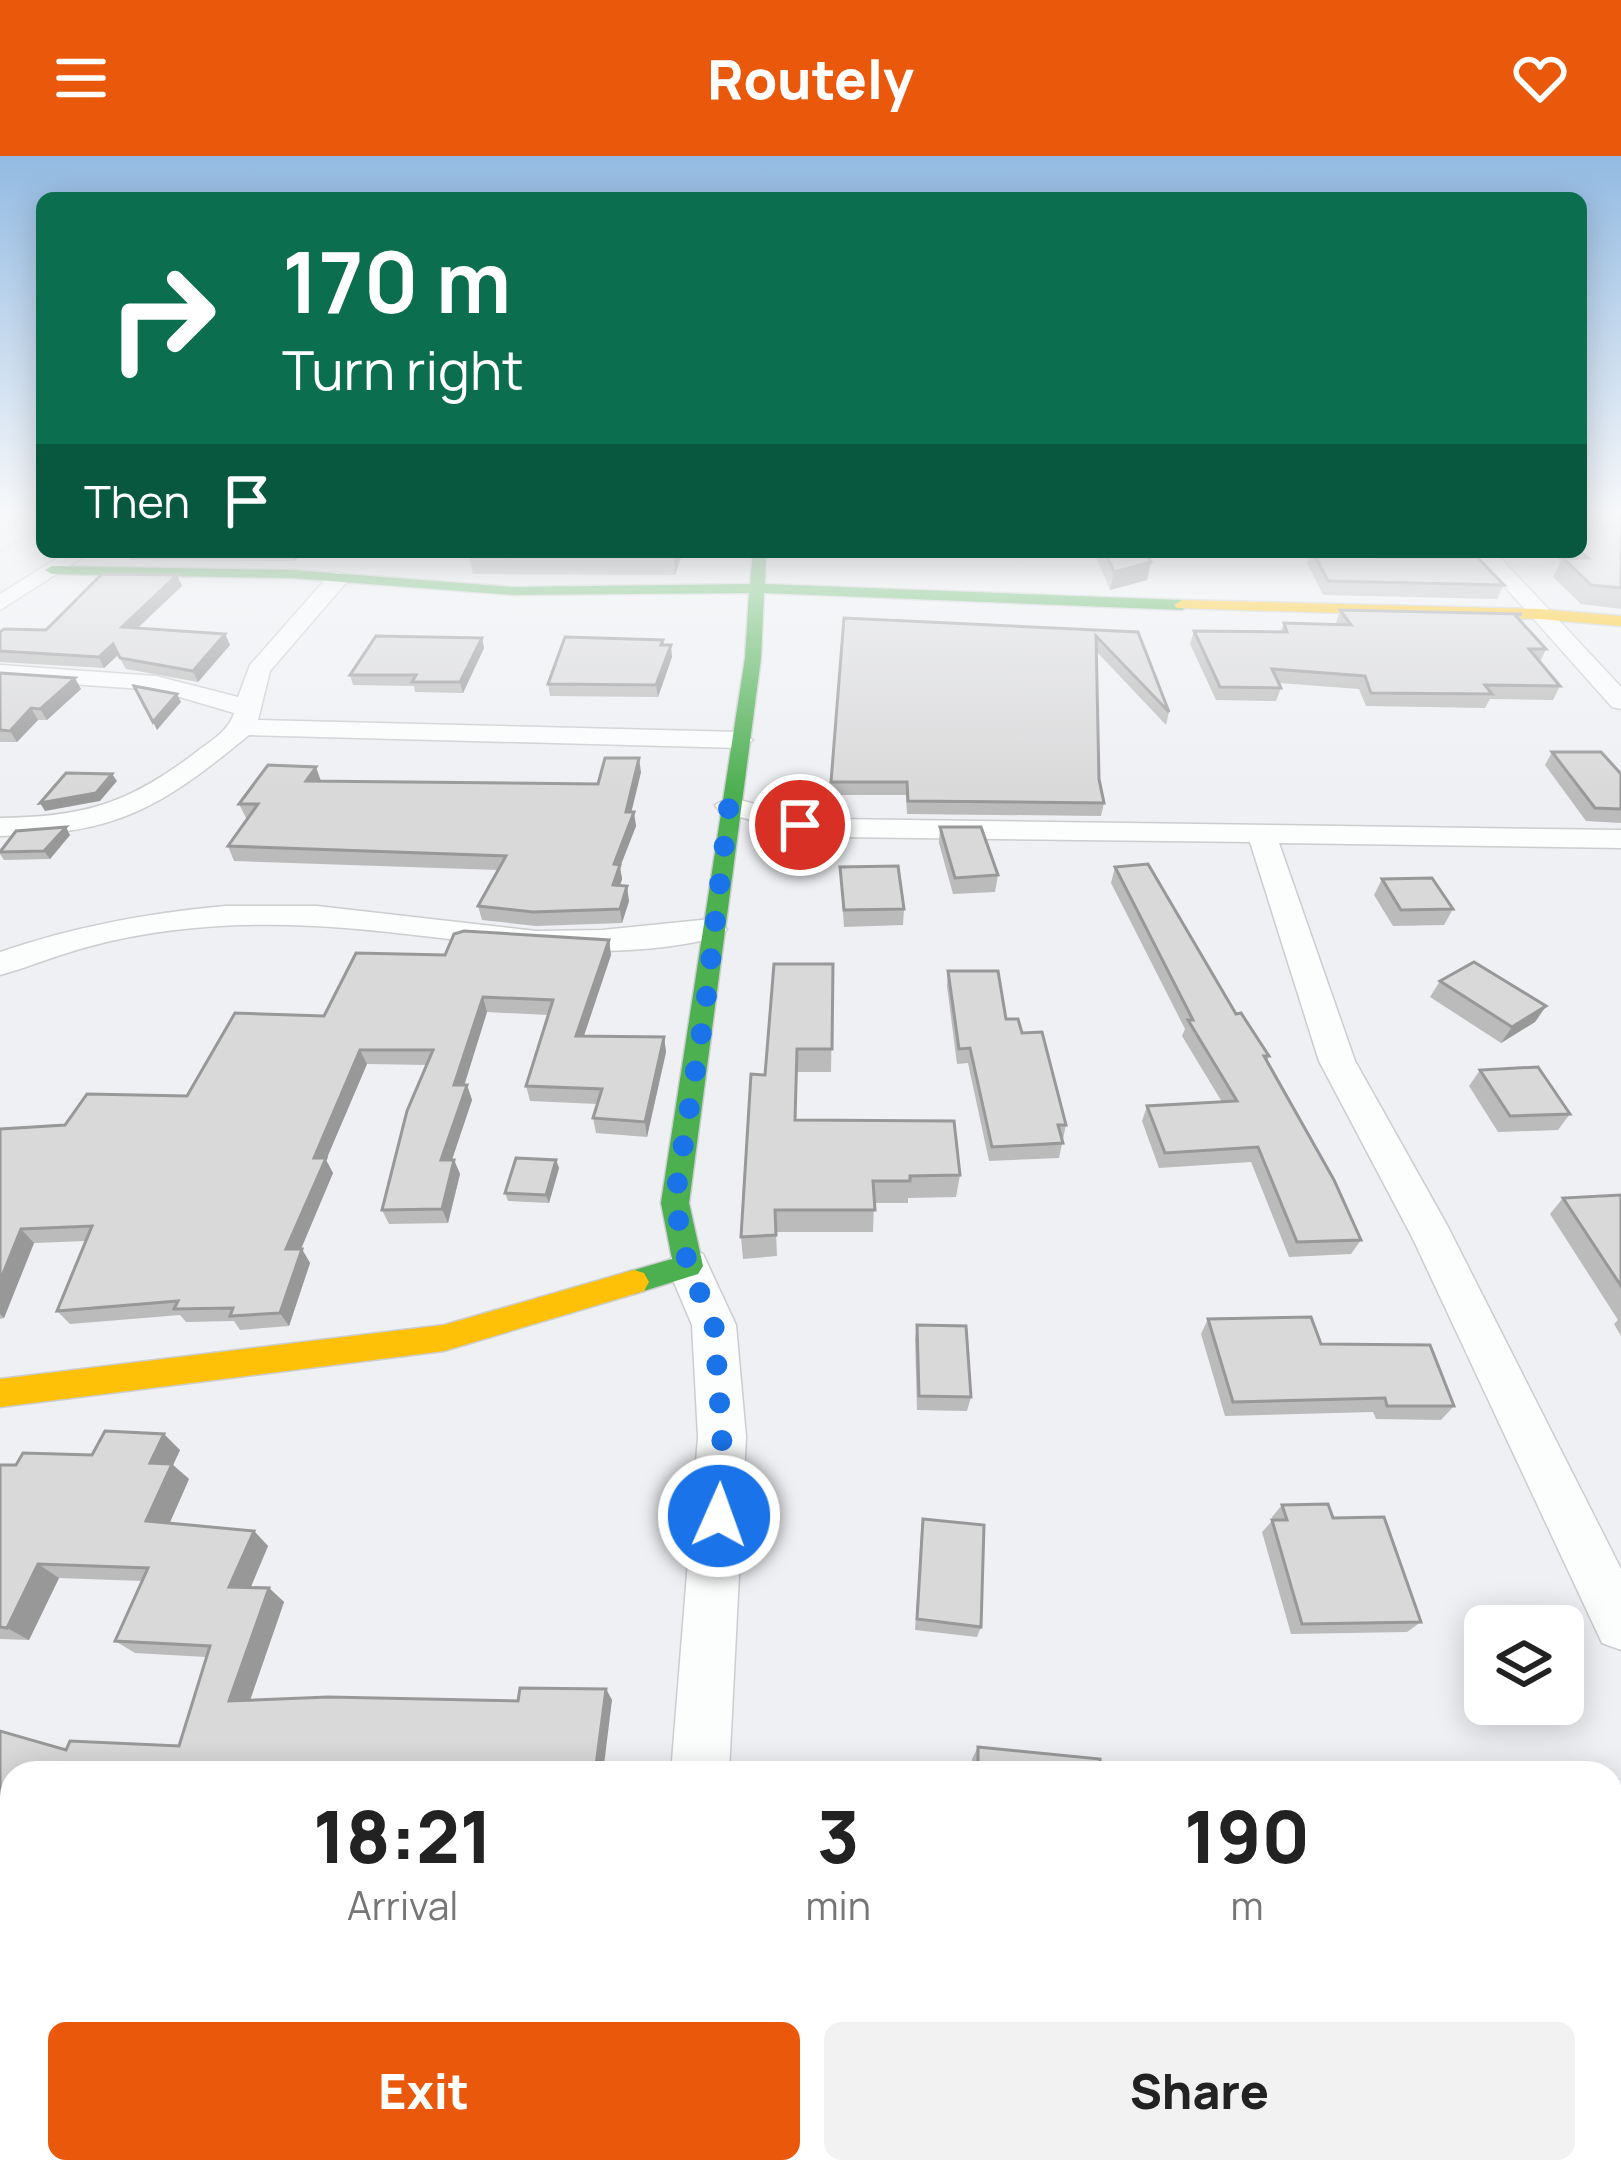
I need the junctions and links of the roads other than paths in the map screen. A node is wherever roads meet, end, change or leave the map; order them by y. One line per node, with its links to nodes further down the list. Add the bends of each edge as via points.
1 (316, 604): 9 (street, via 266,658)
2 (756, 604): 10 (street)
3 (1108, 604): 5 (street)
4 (1531, 604): 5 (street)
5 (1540, 614): 6 (street); 8 (street)
6 (1621, 621)
7 (0, 672): 9 (street, via 127,679 213,694)
8 (1621, 702)
9 (245, 718): 10 (street); 12 (street, via 132,811 69,826)
10 (740, 740): 11 (street)
11 (729, 805): 13 (street); 16 (street)
12 (0, 827)
13 (823, 827): 14 (street); 16 (street)
14 (1262, 836): 15 (street); 21 (street, via 1337,1061)
15 (1621, 838)
16 (723, 851): 17 (street)
17 (711, 929): 18 (street, via 541,941 359,919 202,918 126,928); 19 (street, via 675,1203)
18 (0, 964)
19 (688, 1266): 20 (street, via 444,1338); 22 (street, via 714,1325 722,1437)
20 (0, 1393)
21 (1621, 1624)
22 (701, 1761)

